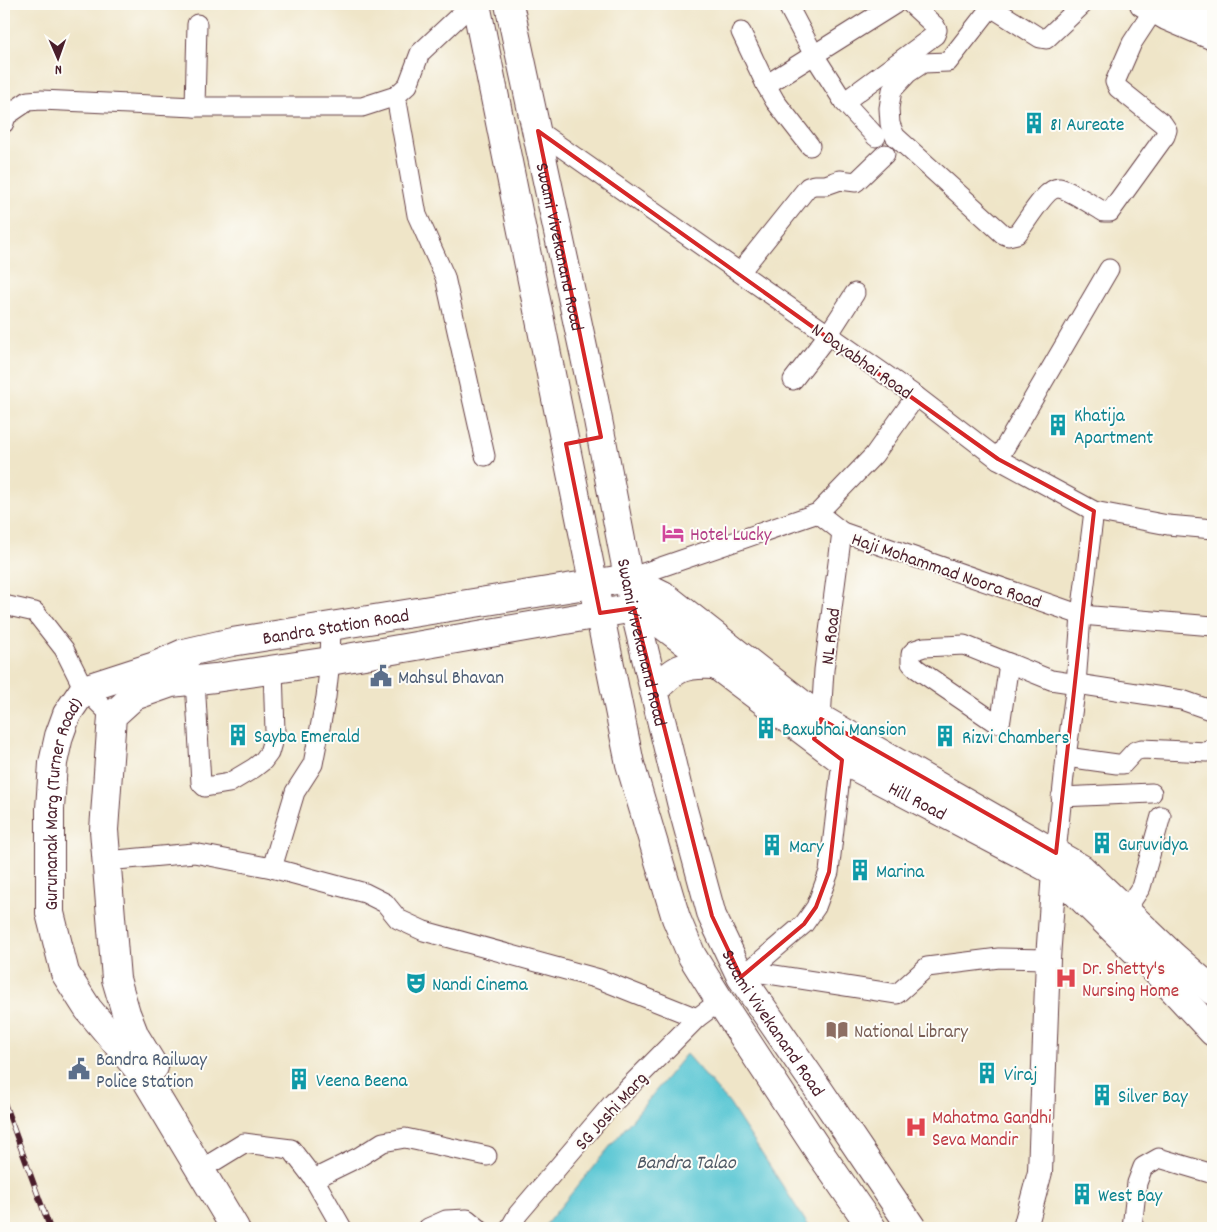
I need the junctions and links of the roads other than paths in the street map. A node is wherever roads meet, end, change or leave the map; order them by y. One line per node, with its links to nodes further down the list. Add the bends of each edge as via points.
1 (474, 4): 14 (street, via 420,53 408,86); 29 (main road, Swami Vivekanand Road)
2 (509, 4): 18 (main road, Swami Vivekanand Road)
3 (787, 4): 12 (street)
4 (895, 4): 12 (street)
5 (911, 4): 15 (street, via 935,26 935,35)
6 (1083, 4): 7 (street, via 1046,39 991,7 948,62 923,63 892,90 888,108 895,136 1008,236 1017,234 1052,189 1061,188 1104,212 1110,212 1165,136 1167,130 1163,124 1118,88 1115,82 1132,43)
7 (1163, 8): 8 (street); 11 (street)
8 (1213, 20)
9 (197, 24): 16 (street)
10 (741, 32): 13 (street)
11 (1213, 38)
12 (814, 55): 13 (street); 15 (street)
13 (766, 85): 20 (street)
14 (396, 96): 16 (street, via 362,107); 30 (street, via 417,215 445,277)
15 (844, 102): 19 (street)
16 (196, 107): 17 (street, via 28,101 6,116)
17 (4, 123)
18 (538, 131): 23 (street, N Dayabhai Road); 28 (main road, Swami Vivekanand Road)
19 (876, 137)
20 (810, 146)
21 (885, 154): 23 (street, via 856,182 840,180 808,187)
22 (1109, 270): 31 (street)
23 (740, 272): 25 (street, N Dayabhai Road)
24 (855, 294): 25 (street)
25 (828, 335): 26 (street); 27 (street, N Dayabhai Road)
26 (793, 380)
27 (916, 396): 31 (street, N Dayabhai Road); 33 (street, via 874,455)
28 (601, 437): 29 (main road); 36 (main road, Swami Vivekanand Road)
29 (566, 444): 37 (main road, Swami Vivekanand Road)
30 (485, 456)
31 (998, 459): 32 (street, N Dayabhai Road)
32 (1094, 511): 34 (street, N Dayabhai Road, via 1168,525); 41 (street)
33 (818, 513): 35 (street, Haji Mohammad Noora Road); 36 (street)
34 (1213, 528)
35 (842, 532): 41 (street, Haji Mohammad Noora Road); 55 (street, NL Road)
36 (629, 578): 37 (main road, Bandra Station Road); 39 (main road, Swami Vivekanand Road); 55 (main road, Hill Road, via 663,595)
37 (593, 584): 40 (main road, Swami Vivekanand Road); 43 (main road, Bandra Station Road)
38 (4, 605): 51 (street, via 35,612 64,649)
39 (634, 608): 40 (main road); 47 (main road, Hill Road); 52 (main road, Swami Vivekanand Road)
40 (600, 613): 45 (main road, Bandra Station Road); 69 (main road, Swami Vivekanand Road, via 630,764 676,918 692,956)
41 (1080, 615): 42 (street, Haji Mohammad Noora Road); 50 (street)
42 (1213, 626)
43 (332, 627): 44 (main road, Bandra Station Road, via 232,642); 45 (street)
44 (184, 653): 49 (street); 51 (main road, Bandra Station Road)
45 (330, 661): 48 (main road, Bandra Station Road); 64 (street, via 313,764 295,792)
46 (1009, 663): 46 (street, via 1001,719 996,723 917,669 911,663 911,654 924,647 964,646); 50 (street, via 1051,680)
47 (714, 665): 52 (main road, via 681,667); 55 (main road, Hill Road)
48 (273, 669): 49 (main road, Bandra Station Road); 49 (street, via 274,732 269,753 263,761 230,784 205,787 201,783)
49 (195, 680): 54 (main road, Bandra Station Road, via 171,683 134,696)
50 (1076, 684): 53 (street, via 1182,700); 57 (street)
51 (84, 689): 54 (street); 76 (main road, Gurunanak Marg (Turner Road), via 67,714 53,763 50,912 65,973 88,1009 144,1076)
52 (654, 691): 67 (main road, Swami Vivekanand Road, via 712,916)
53 (1213, 711)
54 (112, 716): 62 (main road, Gurunanak Marg (Turner Road), via 104,830)
55 (818, 729): 58 (main road, Hill Road); 63 (main road, Hill Road)
56 (1213, 748): 57 (street, via 1207,752 1142,749 1135,751 1123,764)
57 (1066, 757): 60 (street)
58 (842, 760): 63 (main road, Hill Road); 67 (street, via 829,872 816,907 804,924)
59 (1152, 793): 60 (street)
60 (1062, 796): 63 (street)
61 (1161, 816): 65 (street, via 1141,887)
62 (106, 861): 64 (street, via 194,853); 73 (main road, Gurunanak Marg (Turner Road), via 116,979 126,1013 135,1036)
63 (1055, 862): 65 (main road, Hill Road); 66 (street)
64 (272, 868): 70 (street, via 365,893 384,903 398,919 424,931 599,979)
65 (1118, 918): 68 (main road, Hill Road); 71 (main road, Hill Road, via 1159,974)
66 (1048, 959): 67 (street, via 999,958 927,967 897,994); 84 (street, via 1040,1172)
67 (745, 974): 83 (main road, Swami Vivekanand Road)
68 (1213, 991)
69 (720, 1001): 70 (street, SG Joshi Marg); 82 (main road, Swami Vivekanand Road)
70 (697, 1018): 81 (street, SG Joshi Marg, via 612,1105 518,1214)
71 (1213, 1032)
72 (487, 1156): 75 (street, via 405,1138 383,1142)
73 (213, 1162): 75 (street, via 244,1143 291,1149); 77 (main road, Gurunanak Marg (Turner Road))
74 (1213, 1174): 85 (street, via 1159,1158 1144,1167 1137,1183)
75 (314, 1179): 78 (street)
76 (235, 1228)
77 (252, 1228)
78 (342, 1228)
79 (428, 1228): 80 (street, via 446,1220 467,1219)
80 (478, 1228)
81 (510, 1228)
82 (872, 1228)
83 (912, 1228)
84 (1025, 1228)
85 (1132, 1228)

